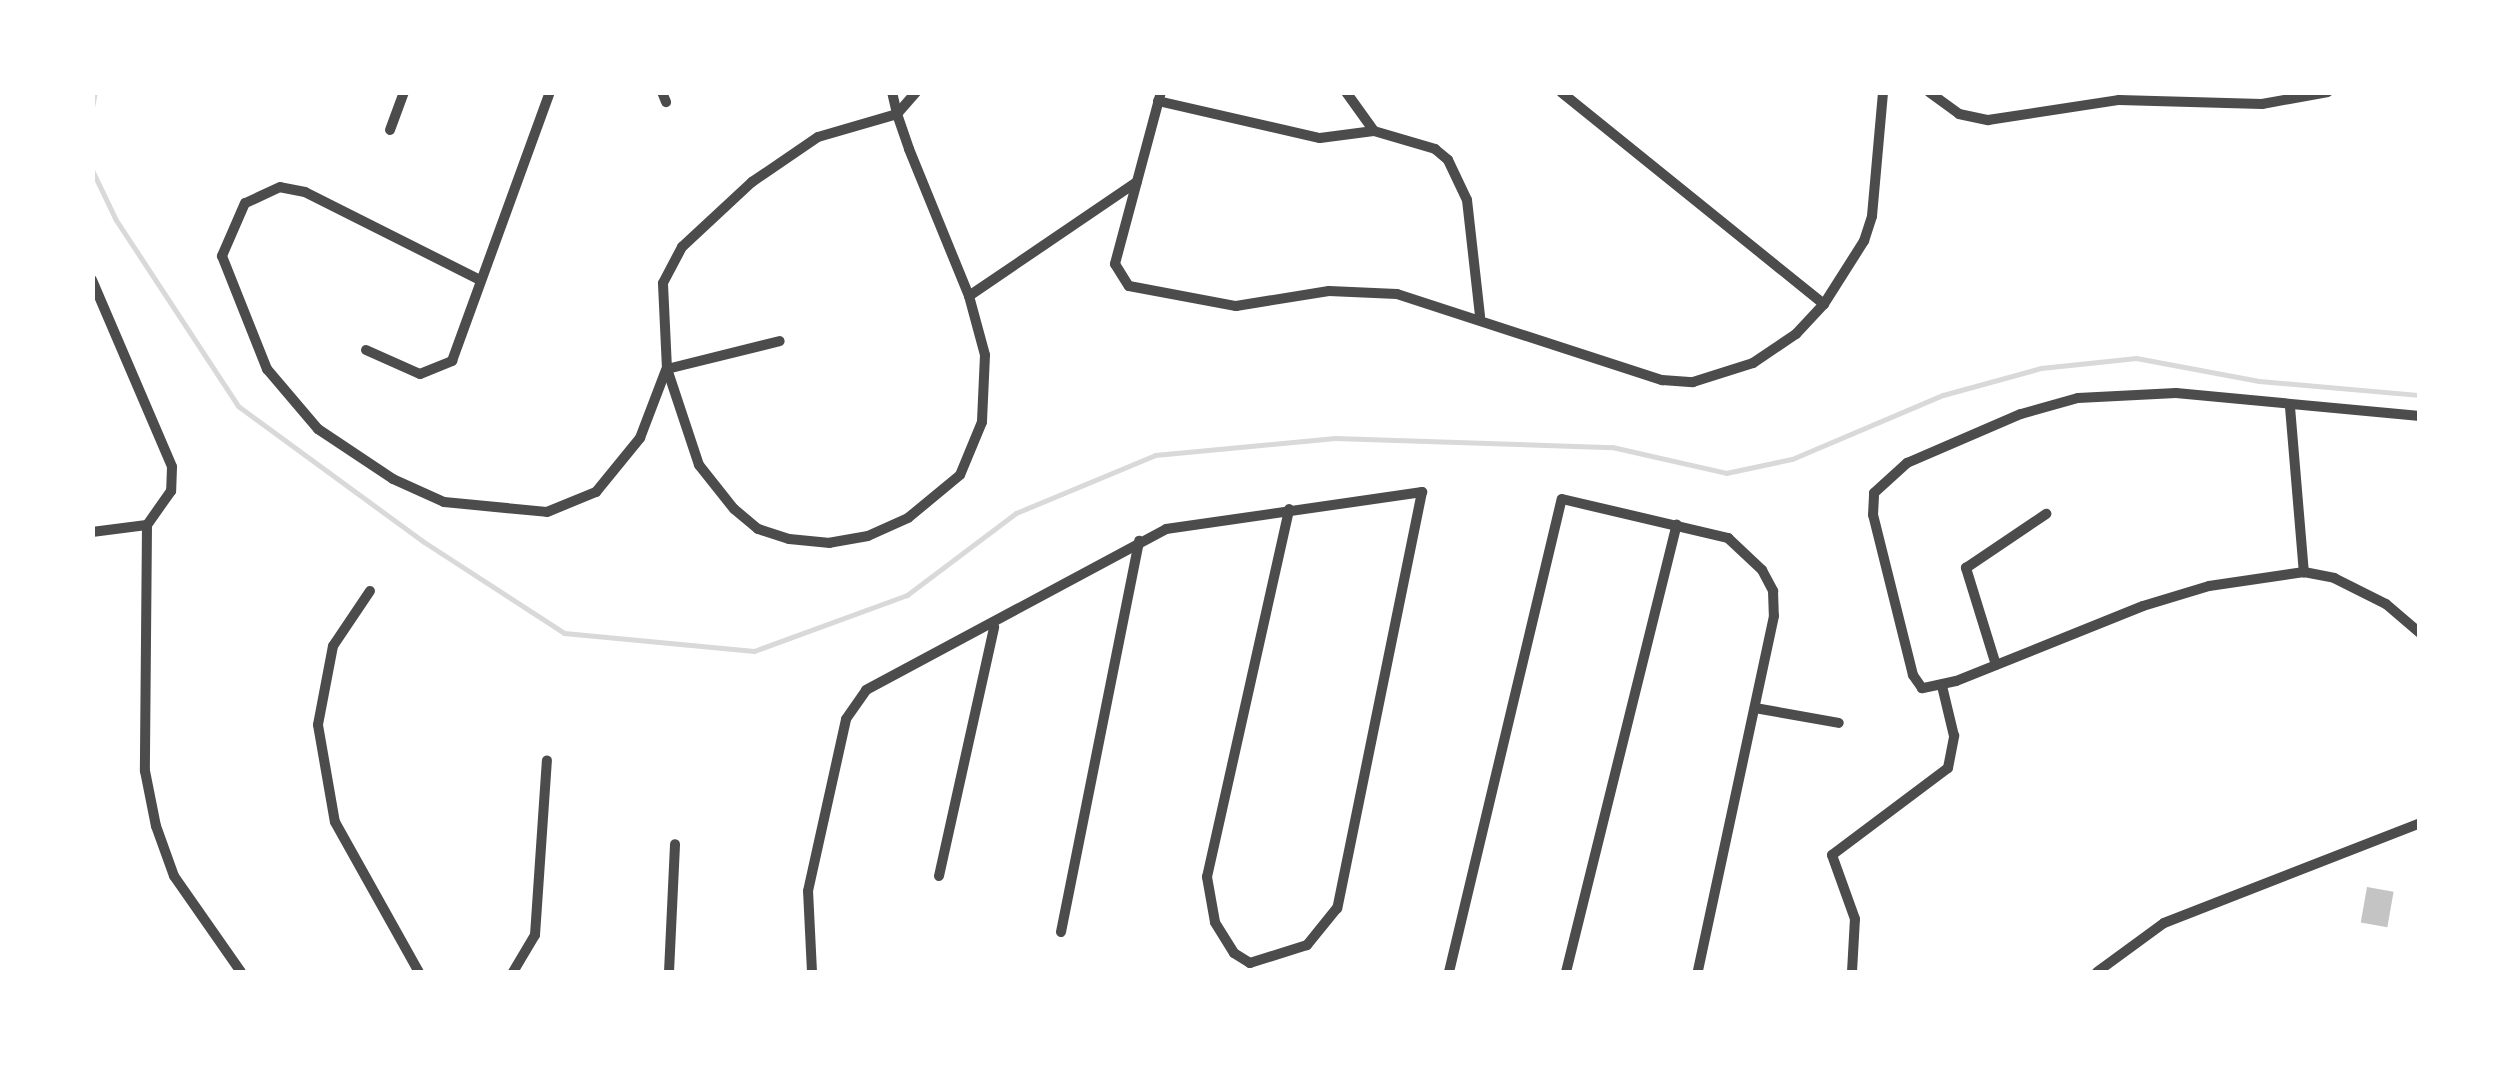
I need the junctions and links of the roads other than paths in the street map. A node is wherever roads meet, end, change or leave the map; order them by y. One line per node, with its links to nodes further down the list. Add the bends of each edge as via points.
1 (404, 92): 15 (street)
2 (550, 92): 19 (street)
3 (892, 92): 14 (street)
4 (916, 92): 14 (street)
5 (1346, 92): 16 (street)
6 (1561, 92): 21 (street)
7 (1883, 92): 21 (street, via 1872,216)
8 (1929, 92): 13 (street, via 1973,119)
9 (2069, 92): 13 (street)
10 (2328, 92): 12 (street)
11 (1160, 97): 16 (street, via 1331,140); 17 (street)
12 (2222, 98): 13 (street)
13 (2069, 107)
14 (896, 114): 20 (street); 25 (street, via 818,138 752,182 682,247 663,283)
15 (390, 130)
16 (1374, 131): 22 (street, via 1435,149 1461,180)
17 (1138, 182): 20 (street); 22 (street, via 1115,264 1129,286 1236,306 1363,289)
18 (92, 280): 30 (street, via 172,467 171,491)
19 (480, 280): 24 (street, via 452,361 420,374); 25 (street, via 305,192 261,190 245,203 222,256 267,370 318,429 393,479 444,502 547,512 596,492 640,438)
20 (970, 296): 25 (street, via 986,376 975,452 936,500 868,536 830,543 789,539 746,519 700,465)
21 (1824, 304): 22 (street, via 1796,334 1753,363 1693,382 1662,380)
22 (1480, 316)
23 (780, 341): 25 (street)
24 (366, 350)
25 (666, 369)
26 (2290, 407): 27 (street); 34 (street); 39 (street, via 2176,392 2078,398 2021,414 1887,476 1874,494 1872,516 1913,676 1922,688)
27 (2420, 416)
28 (1289, 509): 33 (street, via 1194,522); 47 (street, via 1208,878 1216,922); 47 (street, via 1422,492 1337,908 1307,945)
29 (2046, 514): 38 (street, via 1966,568)
30 (147, 524): 32 (street); 48 (street, via 145,772 156,826 174,876)
31 (1677, 525): 40 (street, via 1728,538 1749,554 1773,591); 53 (street, via 1562,498); 54 (street)
32 (92, 532)
33 (1139, 541): 36 (street); 46 (street)
34 (2304, 572): 37 (street, via 2334,578 2386,604); 38 (street, via 2209,586)
35 (370, 591): 49 (street, via 333,646 318,725 335,822)
36 (994, 627): 45 (street); 52 (street, via 852,702 808,891)
37 (2420, 632)
38 (1996, 665): 39 (street)
39 (1942, 686): 56 (street, via 1954,736 1948,768 1832,855 1855,919)
40 (1754, 708): 41 (street); 55 (street)
41 (1838, 724)
42 (547, 760): 50 (street, via 535,935)
43 (2420, 822): 57 (street, via 2164,923)
44 (675, 844): 51 (street)
45 (939, 876)
46 (1062, 932)
47 (1249, 968)
48 (241, 972)
49 (419, 972)
50 (513, 972)
51 (669, 972)
52 (812, 972)
53 (1449, 972)
54 (1566, 972)
55 (1698, 972)
56 (1852, 972)
57 (2096, 972)

